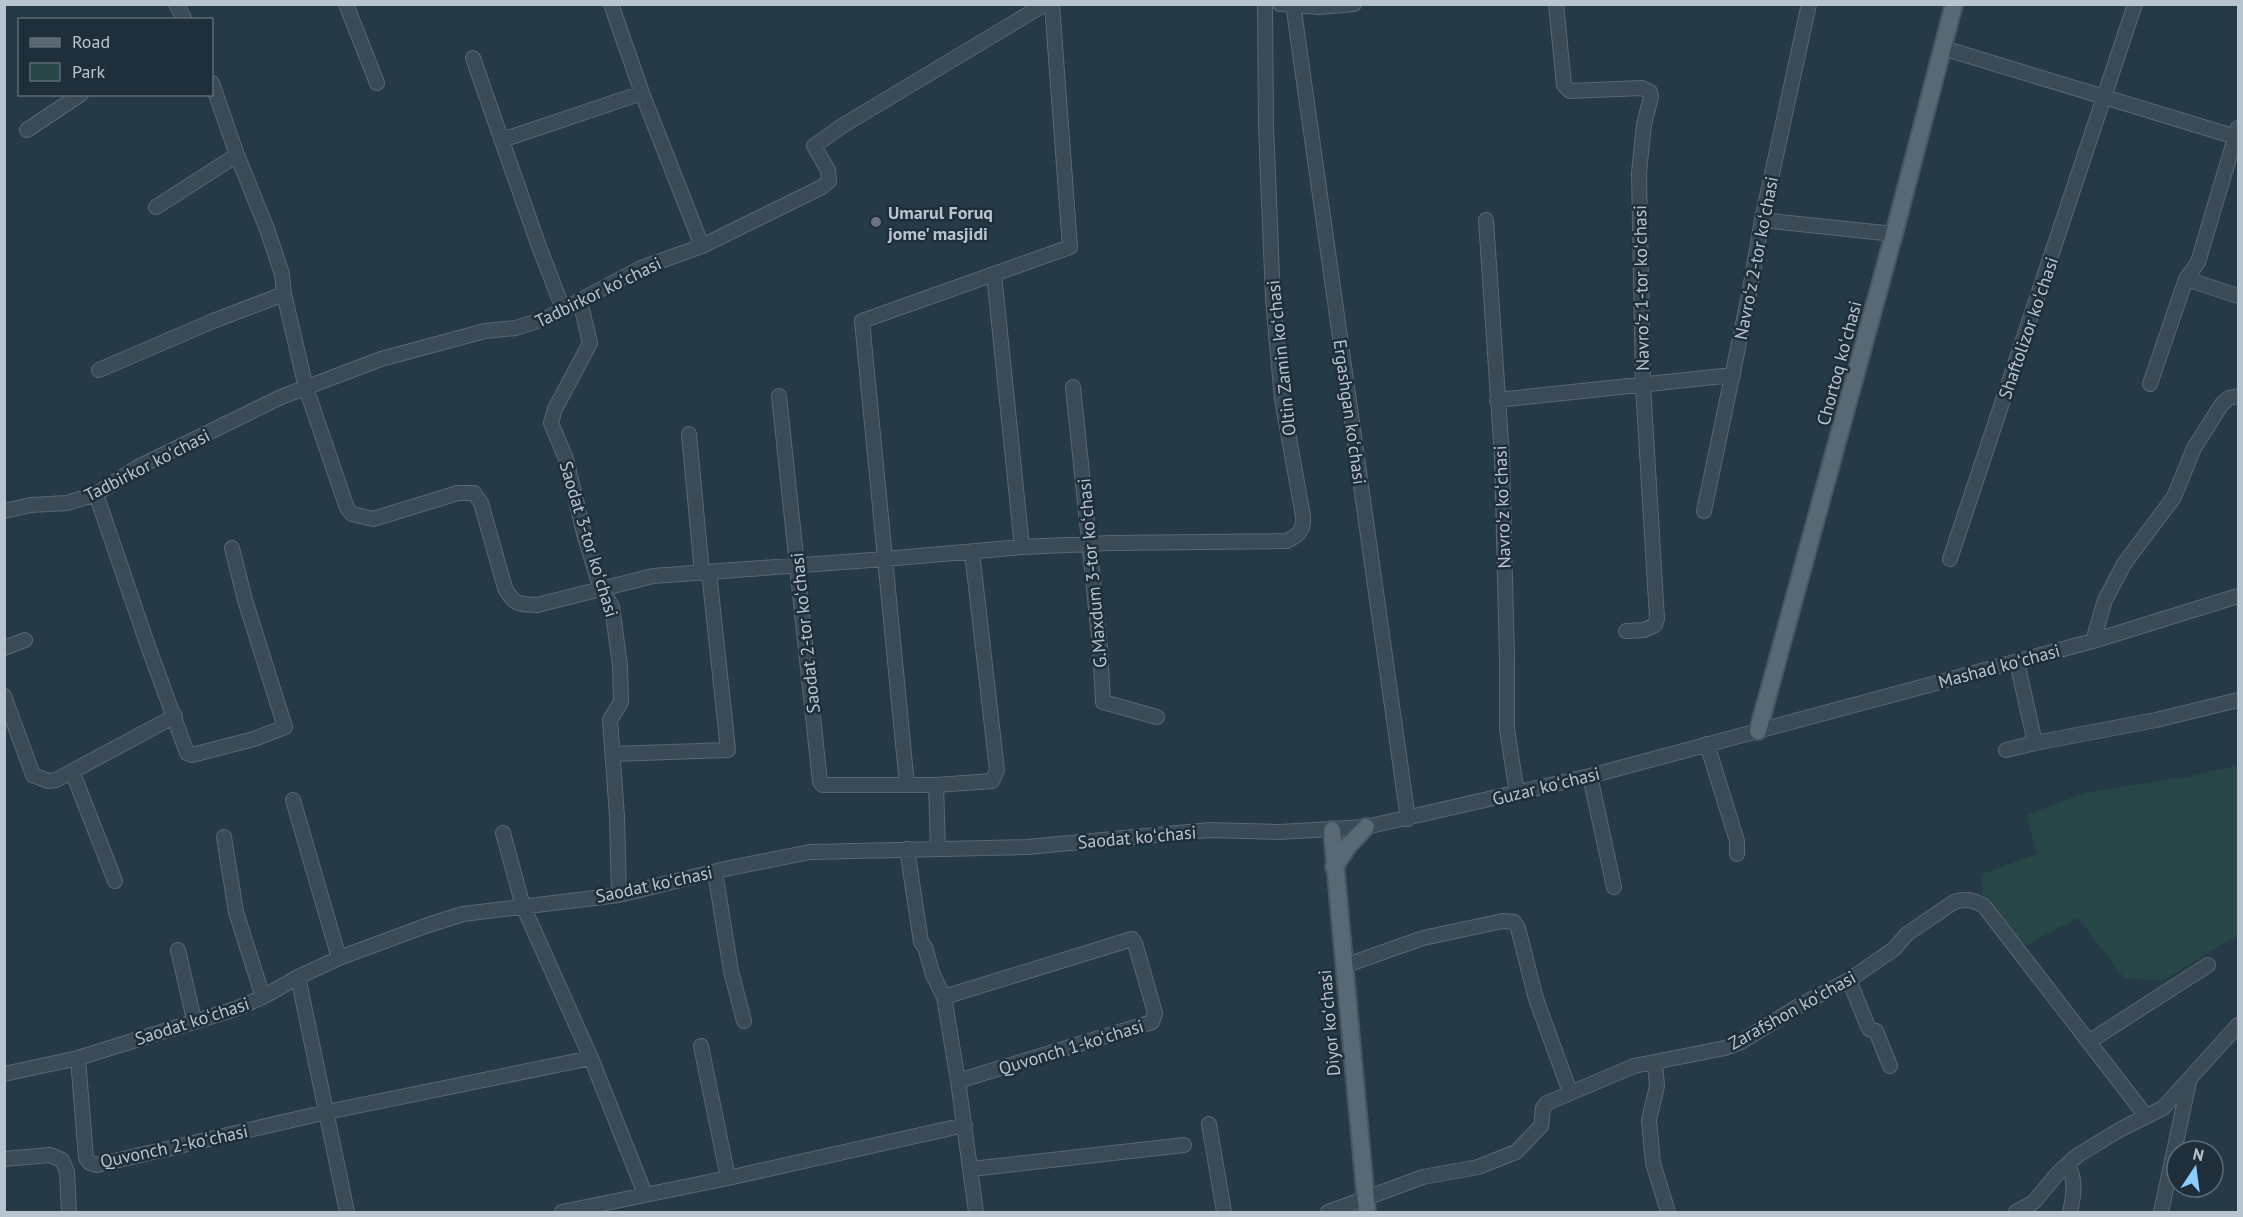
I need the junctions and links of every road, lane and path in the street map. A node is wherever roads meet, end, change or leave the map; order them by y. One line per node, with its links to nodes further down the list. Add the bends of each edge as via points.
1 (176, 4): 14 (street)
2 (346, 4): 17 (street)
3 (611, 4): 19 (street)
4 (1046, 4): 13 (street, Tadbirkor koʻchasi)
5 (1052, 4): 31 (street, via 1070,247)
6 (1265, 4): 50 (street, Oltin Zamin koʻchasi, via 1273,299 1282,399 1304,524 1296,537 1287,541)
7 (1354, 4): 12 (street)
8 (1556, 4): 40 (street, Navroʻz 1-tor koʻchasi, via 1566,88 1642,88 1650,92 1638,173)
9 (1809, 4): 28 (street, Navroʻz 2-tor koʻchasi)
10 (1954, 4): 15 (main road, Chortoq koʻchasi)
11 (2135, 4): 21 (street, Shaftolizor koʻchasi)
12 (1288, 5): 80 (street, Ergashgan koʻchasi)
13 (1030, 8): 30 (street, Tadbirkor koʻchasi, via 814,146 828,170 829,181)
14 (184, 18)
15 (1943, 48): 21 (street); 29 (main road, Chortoq koʻchasi)
16 (473, 58): 24 (street)
17 (377, 83)
18 (213, 86): 25 (street)
19 (642, 93): 24 (street); 30 (street)
20 (78, 96): 22 (street)
21 (2106, 97): 23 (street); 54 (street, Shaftolizor koʻchasi)
22 (27, 130)
23 (2237, 133): 32 (street, via 2198,262)
24 (502, 140): 36 (street)
25 (237, 155): 26 (street); 33 (street, via 267,229 282,274)
26 (156, 207)
27 (1486, 220): 45 (street, Navroʻz koʻchasi)
28 (1762, 220): 29 (street); 38 (street, Navroʻz 2-tor koʻchasi)
29 (1894, 234): 69 (main road, Chortoq koʻchasi)
30 (702, 246): 35 (street, Tadbirkor koʻchasi, via 641,268)
31 (994, 274): 51 (street); 55 (street, via 862,321)
32 (2186, 279): 34 (street); 39 (street)
33 (284, 294): 37 (street); 42 (street)
34 (2238, 296)
35 (580, 301): 36 (street, Tadbirkor koʻchasi); 58 (street, Saodat 3-tor koʻchasi, via 590,343 551,423 566,459)
36 (563, 309): 42 (street, Tadbirkor koʻchasi, via 531,325 485,331 381,359)
37 (99, 370)
38 (1733, 375): 40 (street); 49 (street, Navroʻz 2-tor koʻchasi)
39 (2151, 384)
40 (1643, 385): 45 (street); 60 (street, Navroʻz 1-tor koʻchasi, via 1657,619 1655,625 1644,630)
41 (1073, 387): 50 (street, G.Maxdum 3-tor koʻchasi)
42 (306, 388): 47 (street, Tadbirkor koʻchasi, via 138,467); 58 (street, via 352,514 373,519 458,493 474,493 481,503 511,600 537,605)
43 (779, 396): 56 (street, Saodat 2-tor koʻchasi)
44 (2238, 396): 62 (street, via 2222,404 2194,448 2174,497 2124,564 2105,600)
45 (1497, 400): 78 (street, Navroʻz koʻchasi, via 1502,457 1507,729)
46 (689, 434): 57 (street)
47 (96, 494): 48 (street, Tadbirkor koʻchasi, via 67,503); 67 (street)
48 (4, 511)
49 (1704, 511)
50 (1090, 544): 51 (street); 68 (street, G.Maxdum 3-tor koʻchasi, via 1103,702)
51 (1022, 547): 53 (street)
52 (232, 548): 67 (street, via 285,727 192,755)
53 (972, 552): 55 (street); 77 (street, via 997,770 992,781)
54 (1950, 559)
55 (885, 560): 56 (street); 76 (street)
56 (798, 566): 57 (street); 76 (street, Saodat 2-tor koʻchasi, via 820,782 828,787)
57 (706, 572): 58 (street, via 653,576); 73 (street, via 728,750)
58 (602, 588): 73 (street, Saodat 3-tor koʻchasi, via 612,607 620,665 621,702 610,720)
59 (2238, 596): 62 (street, Mashad koʻchasi)
60 (1626, 631)
61 (25, 640): 63 (street)
62 (2093, 641): 64 (street, Mashad koʻchasi)
63 (4, 648)
64 (2017, 662): 69 (street, Mashad koʻchasi); 70 (street)
65 (4, 696): 74 (street, via 33,775 48,781)
66 (2238, 700): 70 (street)
67 (175, 716): 74 (street)
68 (1157, 717)
69 (1758, 730): 71 (street, Guzar koʻchasi)
70 (2035, 743): 72 (street)
71 (1707, 744): 75 (street, Guzar koʻchasi); 87 (street, via 1737,841)
72 (2006, 750)
73 (613, 754): 92 (street, Saodat 3-tor koʻchasi)
74 (72, 771): 90 (street)
75 (1590, 776): 78 (street, Guzar koʻchasi); 91 (street)
76 (907, 785): 77 (street)
77 (936, 785): 85 (street)
78 (1517, 794): 80 (street, Guzar koʻchasi)
79 (293, 800): 95 (street)
80 (1408, 819): 81 (street, Guzar koʻchasi)
81 (1366, 827): 82 (street, Guzar koʻchasi); 88 (main road)
82 (1332, 830): 85 (street, Saodat koʻchasi, via 1210,830 1027,847); 88 (main road, Diyor koʻchasi)
83 (503, 833): 93 (street)
84 (224, 837): 100 (street, via 236,912)
85 (938, 848): 86 (street, Saodat koʻchasi)
86 (907, 849): 89 (street, Saodat koʻchasi, via 810,852); 101 (street, via 921,942)
87 (1737, 854)
88 (1334, 867): 97 (main road, Diyor koʻchasi)
89 (715, 872): 92 (street, Saodat koʻchasi); 103 (street, via 731,971)
90 (115, 881)
91 (1614, 887)
92 (620, 895): 93 (street, Saodat koʻchasi)
93 (523, 906): 95 (street, Saodat koʻchasi, via 463,914); 108 (street)
94 (178, 950): 102 (street)
95 (339, 958): 98 (street, Saodat koʻchasi)
96 (2208, 965): 105 (street)
97 (1344, 966): 114 (street, via 1423,938 1514,922 1536,999); 125 (main road, Diyor koʻchasi)
98 (298, 977): 100 (street, Saodat koʻchasi); 115 (street)
99 (1849, 980): 105 (street, Zarafshon koʻchasi, via 1954,902 1974,900 1984,906); 109 (street, Zarafshon koʻchasi, via 1741,1042); 110 (street, via 1865,1022 1876,1031)
100 (263, 997): 102 (street, Saodat koʻchasi)
101 (944, 997): 113 (street); 113 (street, Quvonch 1-koʻchasi, via 1132,939 1155,1013 1152,1022)
102 (194, 1020): 107 (street, Saodat koʻchasi)
103 (744, 1021)
104 (2238, 1025): 112 (street)
105 (2090, 1041): 116 (street)
106 (701, 1046): 123 (street)
107 (78, 1058): 111 (street, Saodat koʻchasi); 115 (street, Quvonch 2-koʻchasi, via 86,1158 93,1164)
108 (591, 1059): 115 (street, Quvonch 2-koʻchasi); 124 (street)
109 (1655, 1062): 114 (street, Zarafshon koʻchasi, via 1634,1066); 132 (street, via 1657,1086 1649,1120 1653,1163)
110 (1890, 1066)
111 (4, 1074)
112 (2189, 1080): 116 (street, via 2163,1108); 135 (street)
113 (958, 1081): 118 (street)
114 (1570, 1092): 125 (street, Zarafshon koʻchasi, via 1547,1103 1541,1126 1516,1152 1479,1167 1423,1177)
115 (327, 1112): 127 (street)
116 (2145, 1116): 121 (street)
117 (1209, 1124): 130 (street)
118 (965, 1125): 122 (street); 123 (street)
119 (1184, 1145): 122 (street)
120 (4, 1159): 126 (street, via 50,1155 62,1160 67,1172)
121 (2068, 1164): 133 (street, via 2034,1202); 134 (street, via 2074,1176)
122 (971, 1169): 129 (street)
123 (728, 1178): 124 (street)
124 (645, 1194): 128 (street)
125 (1366, 1205): 131 (street)
126 (69, 1212)
127 (346, 1212)
128 (562, 1212)
129 (976, 1212)
130 (1224, 1212)
131 (1328, 1212)
132 (1668, 1212)
133 (2016, 1212)
134 (2070, 1212)
135 (2161, 1212)

